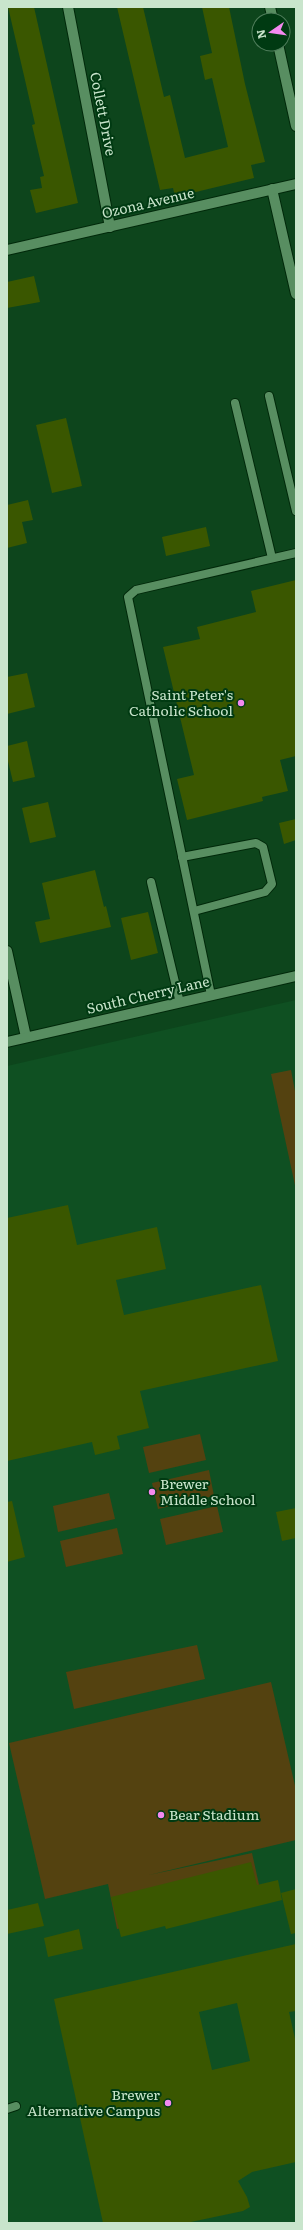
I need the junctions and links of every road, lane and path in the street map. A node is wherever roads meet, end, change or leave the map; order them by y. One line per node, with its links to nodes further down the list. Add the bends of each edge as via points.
1 (68, 7): 6 (street, Collett Drive)
2 (280, 52): 3 (street)
3 (296, 126)
4 (296, 184): 5 (street, Ozona Avenue)
5 (272, 189): 6 (street, Ozona Avenue); 8 (street)
6 (110, 227): 7 (street, Ozona Avenue)
7 (7, 250)
8 (296, 294)
9 (270, 396): 11 (lane)
10 (235, 403): 13 (lane)
11 (296, 510)
12 (296, 553): 13 (lane)
13 (272, 558): 14 (lane, via 136,590 128,597)
14 (182, 857): 16 (lane); 16 (lane, via 256,843 263,846 272,884 266,892)
15 (151, 882): 20 (lane)
16 (194, 911): 19 (lane)
17 (7, 951): 21 (street)
18 (296, 976): 19 (street, South Cherry Lane)
19 (211, 995): 20 (street, South Cherry Lane)
20 (180, 1003): 21 (street, South Cherry Lane)
21 (26, 1037): 22 (street, South Cherry Lane)
22 (7, 1042)
23 (16, 2106): 24 (lane)
24 (7, 2109)

